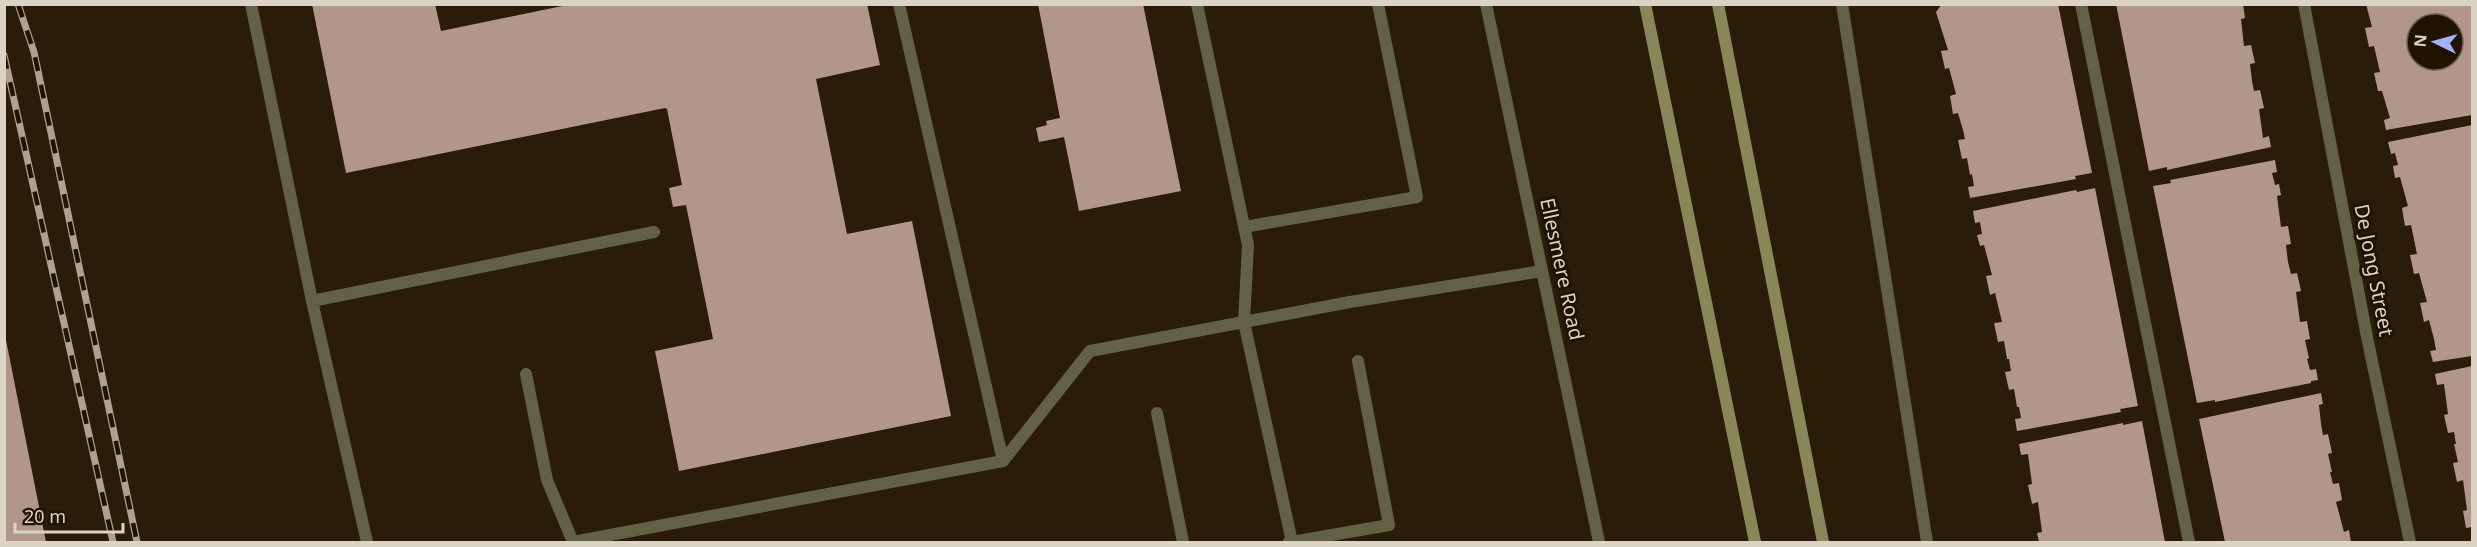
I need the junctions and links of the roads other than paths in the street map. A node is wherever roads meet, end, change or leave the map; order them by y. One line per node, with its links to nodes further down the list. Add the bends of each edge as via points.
1 (251, 4): 14 (street)
2 (899, 4): 19 (street)
3 (1197, 4): 11 (street)
4 (1378, 4): 11 (street, via 1417,196)
5 (1486, 4): 13 (street, Ellesmere Road)
6 (1644, 4): 25 (main road)
7 (1718, 4): 26 (main road)
8 (1842, 4): 27 (street)
9 (2081, 4): 28 (street)
10 (2304, 4): 29 (street, De Jong Street)
11 (1244, 227): 15 (street, via 1248,244)
12 (654, 232): 14 (street)
13 (1542, 271): 15 (street); 24 (street, Ellesmere Road)
14 (312, 301): 22 (street)
15 (1244, 322): 19 (street, via 1090,351); 21 (street)
16 (1358, 361): 21 (street, via 1389,525)
17 (526, 374): 20 (street, via 547,480)
18 (1158, 413): 23 (street)
19 (1003, 461): 20 (street)
20 (572, 542)
21 (1290, 542)
22 (368, 543)
23 (1183, 543)
24 (1599, 543)
25 (1755, 543)
26 (1822, 543)
27 (1927, 543)
28 (2189, 543)
29 (2410, 543)

